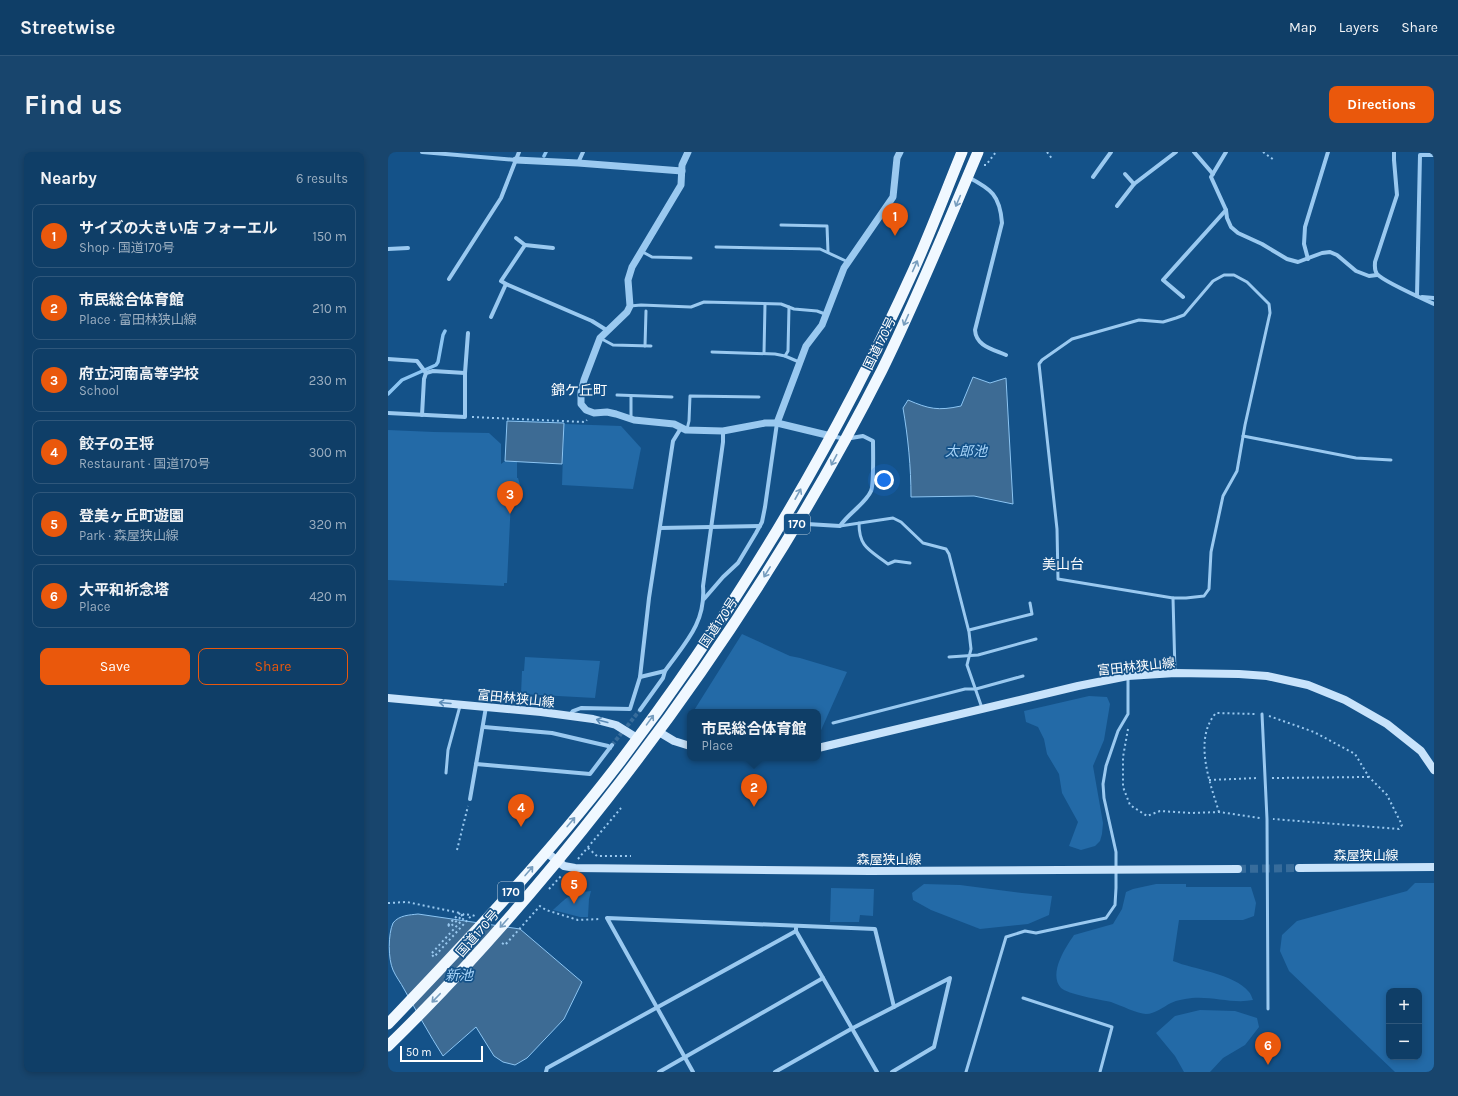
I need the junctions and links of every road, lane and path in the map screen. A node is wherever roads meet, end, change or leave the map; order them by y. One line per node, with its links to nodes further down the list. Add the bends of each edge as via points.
1 (422, 152): 19 (street)
2 (482, 152): 19 (street)
3 (519, 152): 20 (street)
4 (583, 152): 23 (street)
5 (688, 152): 25 (street)
6 (900, 152): 44 (street, via 897,158 893,197)
7 (962, 152): 83 (highway, 国道170号 / 170, one-way to 7, via 885,332 915,267)
8 (978, 152): 28 (highway, 国道170号 / 170)
9 (996, 152): 24 (path, via 986,165)
10 (1047, 152): 21 (path)
11 (1176, 152): 30 (street)
12 (1194, 152): 27 (street)
13 (1226, 152): 27 (street)
14 (1263, 152): 22 (path)
15 (1328, 152): 43 (street, via 1305,227 1304,244)
16 (1394, 152): 45 (street, via 1397,195 1375,262)
17 (1109, 153): 29 (street)
18 (1434, 155): 49 (street, via 1420,155)
19 (482, 157): 20 (street)
20 (516, 160): 23 (street); 46 (street, via 501,198)
21 (1053, 160)
22 (1274, 160)
23 (578, 163): 25 (street)
24 (981, 165)
25 (682, 171): 40 (street, via 682,185)
26 (1125, 174): 30 (street)
27 (1213, 174): 32 (street, via 1211,177)
28 (968, 177): 65 (street, via 991,191 1002,214 975,330 976,337 980,343); 85 (highway, 国道170号 / 170, one-way to 85, via 901,330)
29 (1093, 177)
30 (1134, 184): 31 (street)
31 (1117, 206)
32 (1226, 210): 43 (street, via 1231,226 1238,233 1287,259 1298,262); 48 (street, via 1163,280)
33 (781, 225): 41 (lane, via 827,226)
34 (516, 238): 35 (street)
35 (525, 245): 37 (street); 47 (street, via 501,281)
36 (408, 248): 39 (street)
37 (552, 248)
38 (716, 248): 41 (lane, via 820,248)
39 (388, 249)
40 (642, 251): 42 (lane, via 652,257); 53 (street, via 632,267 628,280)
41 (828, 252): 44 (lane)
42 (691, 258)
43 (1308, 259): 45 (street, via 1330,252 1356,271 1369,276)
44 (848, 262): 56 (street)
45 (1378, 274): 49 (street)
46 (449, 279)
47 (506, 284): 57 (street); 58 (street, via 592,321)
48 (1182, 297)
49 (1419, 297): 50 (street); 52 (street)
50 (1434, 298)
51 (765, 304): 53 (lane, via 704,302 691,308); 54 (lane); 64 (lane)
52 (1434, 304)
53 (630, 306): 58 (street)
54 (790, 307): 56 (lane); 66 (lane, via 788,351)
55 (646, 311): 61 (lane)
56 (826, 315): 68 (street)
57 (491, 316)
58 (608, 331): 60 (street)
59 (468, 333): 70 (street)
60 (600, 338): 61 (lane, via 613,345); 76 (street, via 581,392 581,404 586,410)
61 (645, 346): 62 (lane)
62 (651, 346)
63 (712, 352): 64 (lane)
64 (764, 353): 66 (lane)
65 (1006, 355)
66 (785, 356): 68 (lane)
67 (388, 359): 69 (street, via 417,361)
68 (799, 362): 80 (street)
69 (425, 371): 70 (street); 77 (street)
70 (465, 373): 78 (street)
71 (617, 395): 72 (lane)
72 (631, 396): 73 (lane); 79 (lane)
73 (672, 397)
74 (759, 397): 81 (lane, via 690,396 689,421)
75 (388, 413): 77 (street)
76 (594, 413): 78 (path, via 585,422); 79 (street, via 607,412)
77 (422, 415): 78 (street)
78 (465, 417)
79 (630, 419): 81 (street, via 674,424)
80 (777, 424): 82 (street, via 765,423); 83 (street); 89 (street)
81 (684, 429): 82 (street); 92 (street, via 673,441)
82 (723, 431): 91 (street)
83 (831, 436): 85 (street); 118 (highway, 国道170号 / 170, one-way to 83, via 739,591 782,523)
84 (1243, 436): 86 (lane, via 1356,458); 94 (lane, via 1237,471 1223,496 1212,545 1209,589 1204,596); 94 (lane, via 1270,313 1269,304 1247,282 1234,275 1224,275 1213,280 1184,315 1162,322 1139,320 1072,339 1039,364 1057,529 1058,580)
85 (845, 439): 87 (highway, 国道170号 / 170, one-way to 87); 90 (street, via 863,436 873,441 872,490)
86 (1391, 460)
87 (799, 520): 90 (street, via 807,524); 117 (highway, 国道170号 / 170, one-way to 117, via 748,602)
88 (859, 523): 90 (lane); 93 (lane, via 859,535 867,550 888,564 895,561); 97 (lane, via 892,518 901,522 923,543 946,548)
89 (760, 526): 91 (street); 95 (street, via 738,563)
90 (840, 526)
91 (710, 527): 92 (street); 95 (street, via 703,586)
92 (660, 528): 105 (street)
93 (910, 563)
94 (1173, 598): 102 (lane)
95 (704, 599): 101 (street, via 700,619)
96 (1030, 603): 97 (lane, via 1032,614)
97 (969, 630): 99 (lane)
98 (1036, 639): 99 (lane)
99 (970, 655): 100 (lane); 106 (lane, via 967,665)
100 (949, 657)
101 (665, 671): 105 (street); 111 (street, via 663,678)
102 (1175, 673): 104 (main road, 富田林狭山線); 122 (main road, 富田林狭山線, via 1267,676 1308,685 1345,700 1387,724 1420,751)
103 (1023, 676): 106 (lane)
104 (1128, 676): 110 (main road, 富田林狭山線); 112 (lane)
105 (640, 677): 114 (street, via 630,709 581,708 573,711)
106 (976, 689): 110 (lane); 115 (lane)
107 (388, 698): 108 (main road, 富田林狭山線, one-way to 107)
108 (461, 705): 109 (main road, 富田林狭山線); 123 (lane, via 448,750)
109 (486, 707): 114 (main road, 富田林狭山線); 116 (street)
110 (982, 708): 120 (main road, 富田林狭山線)
111 (640, 710)
112 (1128, 714): 128 (path, via 1123,757 1123,787 1130,805 1147,816 1160,812); 160 (lane, via 1118,732 1106,766 1103,784 1116,852 1115,905 1106,918 1036,933 1025,931 1006,937)
113 (1262, 714): 124 (path, via 1314,732 1355,754); 125 (lane); 126 (path, via 1216,713 1210,719 1204,740)
114 (570, 716): 118 (main road, 富田林狭山線, one-way to 114, via 616,725)
115 (832, 723)
116 (484, 726): 121 (street); 121 (street, via 552,733 611,747 590,774)
117 (659, 732): 119 (main road); 134 (highway, 国道170号 / 170)
118 (637, 738): 132 (highway, 国道170号 / 170, one-way to 118)
119 (687, 745)
120 (821, 747)
121 (476, 764): 127 (street)
122 (1434, 770)
123 (446, 773)
124 (1369, 777): 125 (path); 129 (path, via 1387,795 1402,825 1400,829)
125 (1266, 778): 126 (path); 129 (lane)
126 (1209, 780): 128 (path)
127 (470, 799): 131 (path)
128 (1219, 812): 129 (path)
129 (1267, 819): 149 (lane)
130 (588, 848): 133 (path, via 597,856)
131 (457, 850)
132 (546, 852): 134 (main road, 森屋狭山線); 150 (highway, 国道170号 / 170, one-way to 132)
133 (631, 856)
134 (557, 862): 137 (main road, 森屋狭山線, via 575,868 870,871); 152 (highway, 国道170号 / 170, one-way to 152, via 462,972)
135 (1434, 867): 136 (main road, 森屋狭山線)
136 (1299, 868)
137 (1238, 869)
138 (388, 903): 139 (path, via 407,902)
139 (460, 913): 140 (path, via 448,925 450,927 464,914); 141 (path)
140 (472, 915)
141 (464, 918)
142 (607, 918): 143 (street); 144 (path, via 578,920 540,906 505,945); 148 (street)
143 (796, 928): 145 (street); 147 (street, via 875,929); 148 (street)
144 (502, 943)
145 (823, 978): 151 (street); 153 (street)
146 (1023, 998): 161 (lane, via 1112,1027)
147 (894, 1007): 151 (street); 159 (street, via 950,978 934,1047)
148 (657, 1008): 153 (street); 154 (street, via 547,1068)
149 (1268, 1009)
150 (388, 1024)
151 (852, 1028): 157 (street); 158 (street)
152 (388, 1046)
153 (685, 1057): 155 (street); 156 (street)
154 (546, 1072)
155 (659, 1072)
156 (693, 1072)
157 (775, 1072)
158 (877, 1072)
159 (892, 1072)
160 (966, 1072)
161 (1100, 1072)

